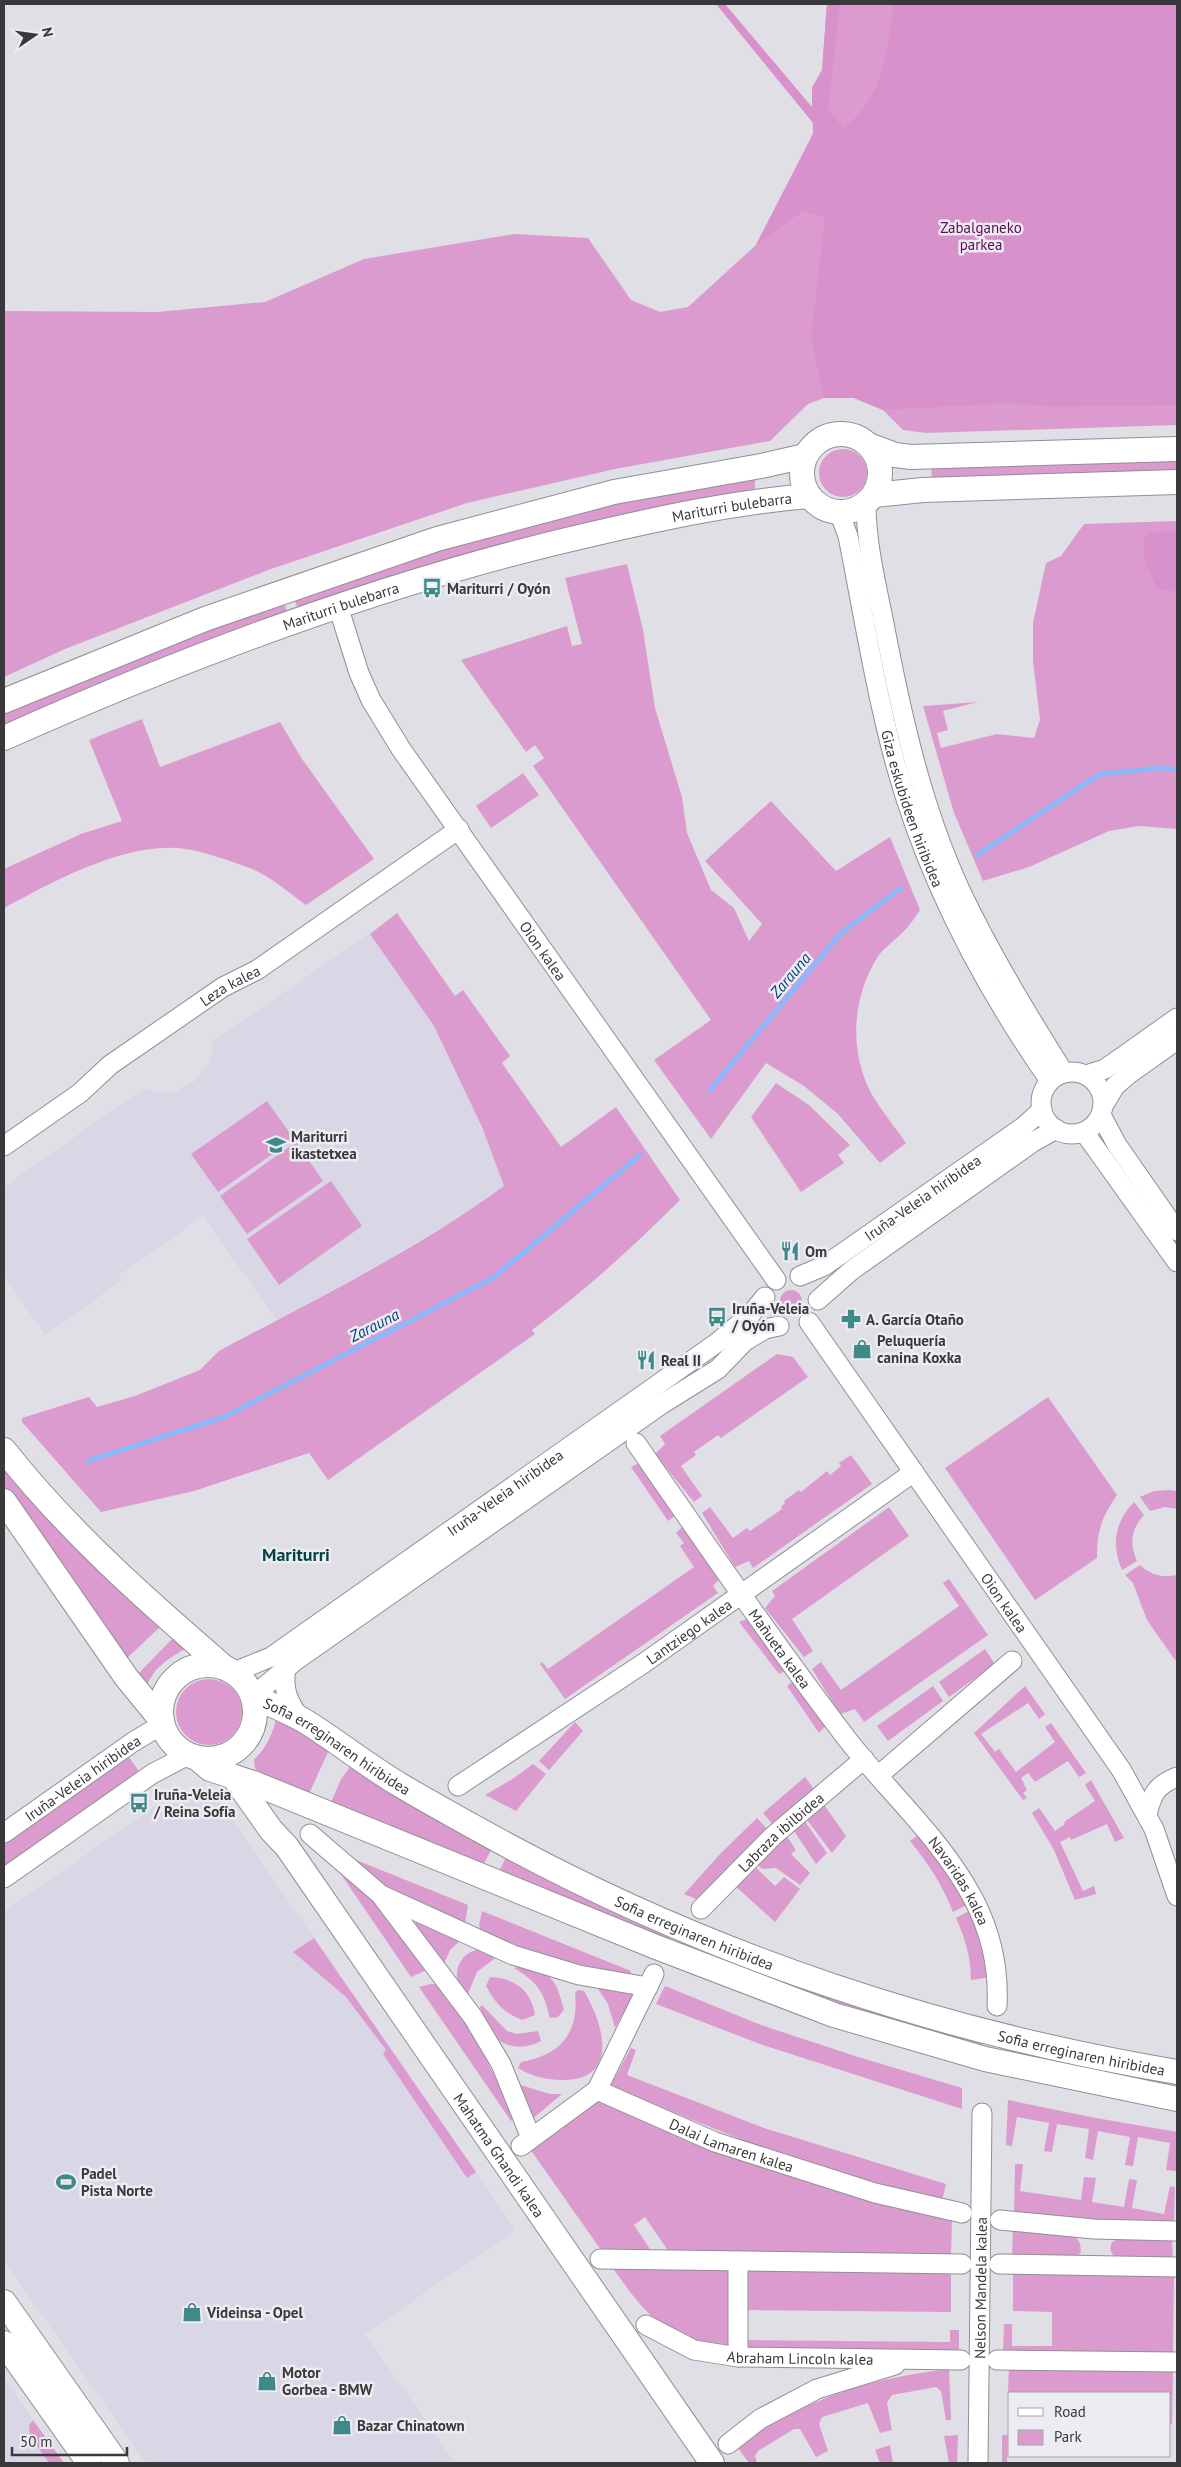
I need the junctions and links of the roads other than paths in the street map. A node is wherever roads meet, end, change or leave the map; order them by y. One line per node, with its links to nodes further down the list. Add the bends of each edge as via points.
1 (871, 446): 2 (main road, via 911,457); 3 (main road, via 860,438 835,433 812,445); 6 (main road, via 879,461 880,479)
2 (1177, 449)
3 (805, 456): 5 (main road, via 803,483); 9 (main road, via 614,492 437,539 205,619)
4 (1177, 482): 6 (main road, via 923,490)
5 (809, 496): 7 (main road, via 827,510); 8 (main road, Mariturri bulebarra, via 709,508 638,522 520,550)
6 (870, 499): 7 (main road, via 853,510); 15 (street, Giza eskubideen hiribidea, via 866,532 915,765 960,890)
7 (839, 512): 15 (street, Giza eskubideen hiribidea, via 848,536 896,764 922,841 972,955 1000,1003)
8 (338, 606): 10 (main road, Mariturri bulebarra, via 164,671); 11 (street, Oion kalea, via 371,700 401,748)
9 (4, 702)
10 (4, 738)
11 (460, 829): 20 (street, Leza kalea, via 257,970 223,987 110,1065 80,1093); 24 (street, Oion kalea)
12 (1177, 1018): 14 (street, via 1104,1069)
13 (1177, 1040): 17 (street, via 1115,1086)
14 (1086, 1075): 15 (street, via 1075,1072); 17 (street, via 1102,1094)
15 (1057, 1077): 16 (street, via 1044,1090)
16 (1042, 1110): 18 (street); 23 (street, Iruña-Veleia hiribidea, via 824,1266)
17 (1102, 1111): 19 (street, via 1091,1128); 21 (street, via 1117,1145)
18 (1056, 1129): 19 (street, via 1075,1134); 26 (street, Iruña-Veleia hiribidea, via 852,1270)
19 (1084, 1132): 22 (street)
20 (4, 1146)
21 (1177, 1230)
22 (1177, 1262)
23 (800, 1276): 24 (street, via 788,1275); 26 (street, via 815,1290)
24 (776, 1280): 25 (street)
25 (765, 1297): 28 (street, via 768,1314); 36 (street, Iruña-Veleia hiribidea, via 751,1314 718,1342 271,1656)
26 (818, 1300): 27 (street, via 816,1312)
27 (809, 1322): 28 (street, via 794,1328); 31 (street, Oion kalea)
28 (779, 1326): 35 (street, Iruña-Veleia hiribidea, via 765,1329 745,1341 718,1369 662,1404)
29 (636, 1443): 33 (street, Mañueta kalea)
30 (4, 1450): 36 (main road, via 32,1486 88,1545 135,1590)
31 (914, 1472): 33 (street, Lantziego kalea); 48 (street, Oion kalea, via 1104,1744)
32 (4, 1501): 39 (main road, via 126,1677)
33 (740, 1595): 42 (street, Mañueta kalea); 46 (street, Lantziego kalea)
34 (1012, 1661): 43 (street)
35 (286, 1669): 37 (street, Iruña-Veleia hiribidea); 38 (street, via 286,1696)
36 (230, 1670): 37 (main road, via 245,1683); 39 (main road, via 208,1665 192,1667 178,1676 167,1689 162,1704)
37 (252, 1696): 38 (main road, Sofia erreginaren hiribidea); 40 (main road, via 254,1722)
38 (302, 1720): 57 (main road, Sofia erreginaren hiribidea, via 398,1784 506,1844 643,1912 724,1946 848,1991 991,2034)
39 (162, 1723): 41 (main road, via 172,1742); 49 (street, Iruña-Veleia hiribidea)
40 (242, 1745): 41 (main road, via 221,1758); 45 (main road)
41 (193, 1756): 45 (main road, Sofia erreginaren hiribidea, via 210,1768); 52 (street, via 159,1769)
42 (864, 1759): 43 (street, Mañueta kalea); 55 (street, Labraza ibilbidea, via 773,1836)
43 (879, 1775): 56 (street, Navaridas kalea, via 955,1867 973,1898 994,1957)
44 (1177, 1777): 48 (street, via 1162,1783 1151,1798)
45 (246, 1781): 47 (main road, Sofia erreginaren hiribidea); 51 (main road, Mahatma Ghandi kalea, via 271,1830)
46 (458, 1786)
47 (284, 1795): 51 (main road, Mahatma Ghandi kalea, via 280,1818); 59 (main road, Sofia erreginaren hiribidea, via 656,1947 834,2015 985,2060)
48 (1148, 1815): 54 (street, Oion kalea)
49 (4, 1833)
50 (310, 1834): 53 (street)
51 (287, 1847): 80 (main road, Mahatma Ghandi kalea)
52 (4, 1878)
53 (381, 1895): 58 (street, via 481,2031 501,2064 526,2142); 58 (street, via 513,1955 579,1975 651,1980)
54 (1177, 1896)
55 (701, 1909)
56 (997, 2006)
57 (1177, 2072)
58 (597, 2090): 61 (street, Dalai Lamaren kalea, via 715,2142 875,2193)
59 (1177, 2099)
60 (982, 2113): 81 (street, Nelson Mandela kalea)
61 (962, 2213)
62 (1000, 2220): 63 (street, via 1094,2229)
63 (1176, 2231)
64 (600, 2259): 65 (street)
65 (738, 2261): 66 (street); 72 (street)
66 (962, 2264)
67 (999, 2264): 68 (street)
68 (1177, 2267)
69 (4, 2302): 79 (main road)
70 (646, 2324): 72 (street, Abraham Lincoln kalea, via 694,2350)
71 (4, 2343): 78 (main road)
72 (738, 2357): 73 (street, Abraham Lincoln kalea)
73 (913, 2360): 74 (street, Abraham Lincoln kalea); 77 (street, via 817,2388 760,2418)
74 (961, 2360)
75 (997, 2360): 76 (street)
76 (1176, 2362)
77 (728, 2444)
78 (89, 2463)
79 (117, 2463)
80 (712, 2463)
81 (978, 2463)

